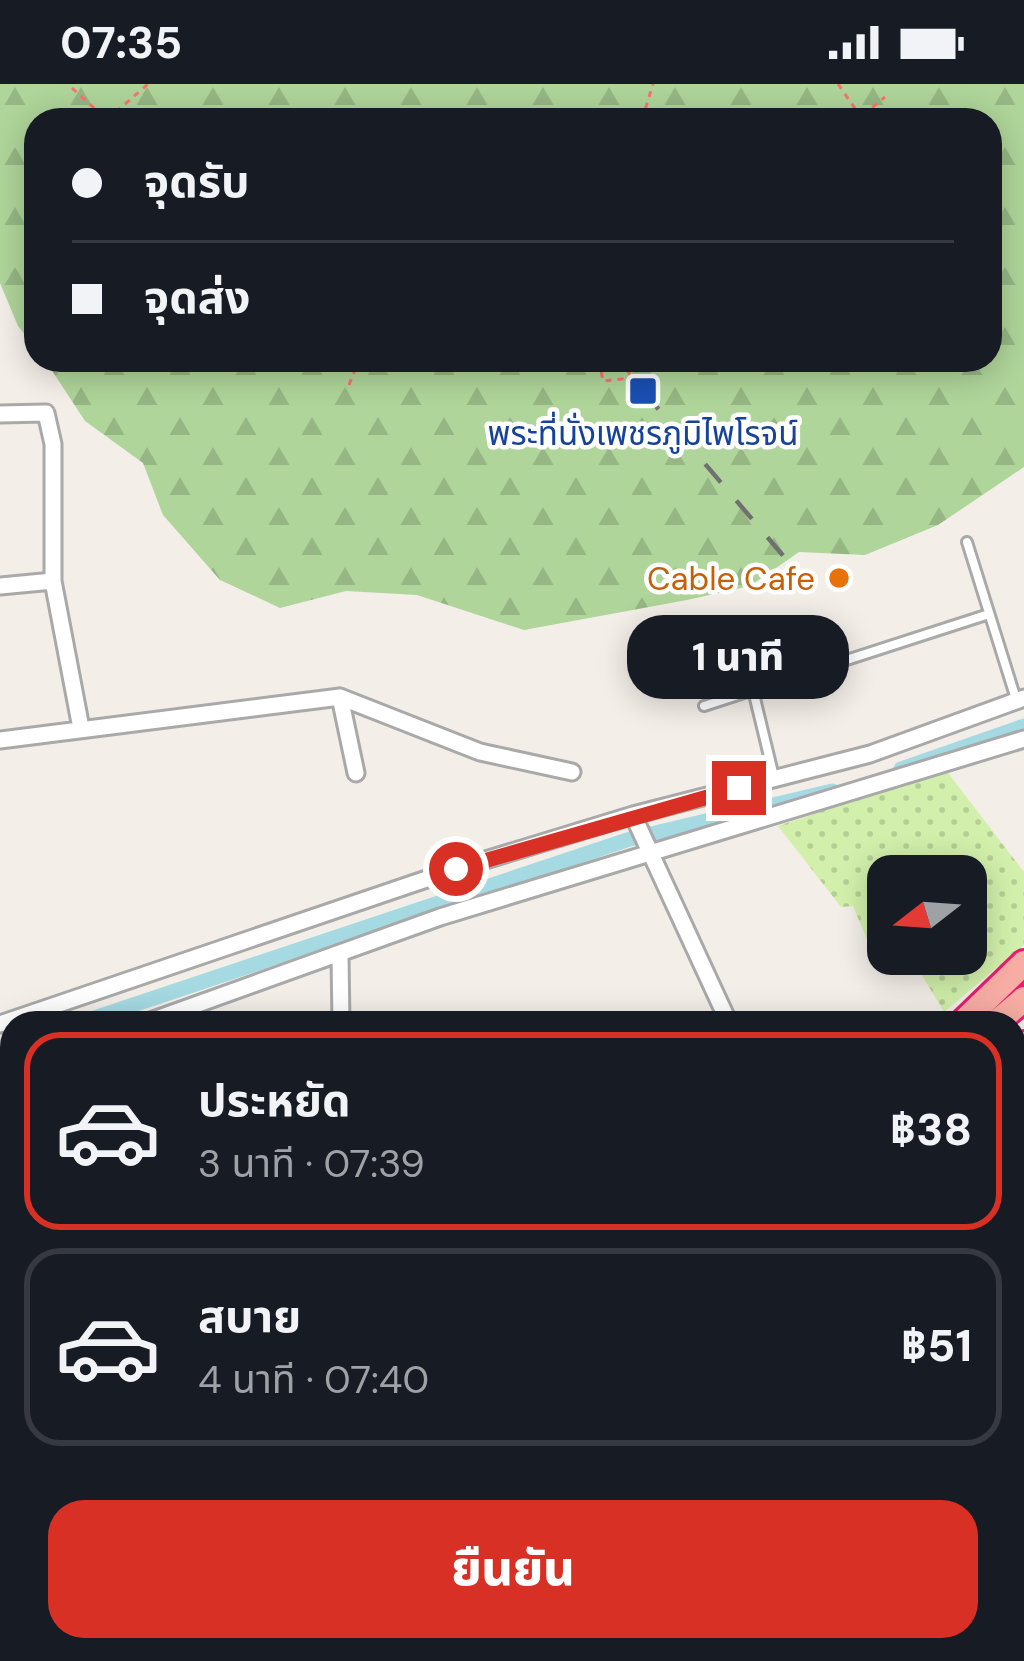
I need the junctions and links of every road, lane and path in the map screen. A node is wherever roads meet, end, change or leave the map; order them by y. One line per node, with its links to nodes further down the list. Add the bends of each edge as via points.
1 (148, 84): 6 (path)
2 (838, 84): 7 (path)
3 (72, 88): 5 (path)
4 (885, 98): 8 (path)
5 (94, 108)
6 (119, 108)
7 (856, 108)
8 (873, 108)
9 (354, 372): 13 (path)
10 (601, 372): 12 (path, via 603,381)
11 (628, 372): 12 (path)
12 (632, 378): 14 (path)
13 (349, 385)
14 (643, 392)
15 (0, 414): 17 (street, via 46,413)
16 (967, 542): 19 (lane)
17 (53, 581): 18 (street); 24 (street)
18 (0, 586)
19 (989, 614): 20 (lane); 22 (lane)
20 (753, 690): 23 (lane); 29 (lane)
21 (340, 697): 24 (street); 27 (street, via 480,752); 28 (street)
22 (1020, 700): 29 (street)
23 (704, 706)
24 (81, 728): 26 (street)
25 (1024, 739): 31 (street)
26 (0, 740)
27 (572, 772)
28 (356, 773)
29 (775, 779): 30 (street)
30 (635, 819): 31 (street); 34 (street)
31 (650, 852): 32 (street, via 440,916); 37 (street)
32 (340, 956): 35 (street); 36 (street)
33 (1024, 960): 38 (main road); 39 (highway)
34 (46, 1011)
35 (180, 1011)
36 (341, 1011)
37 (723, 1011)
38 (962, 1011)
39 (974, 1011)

